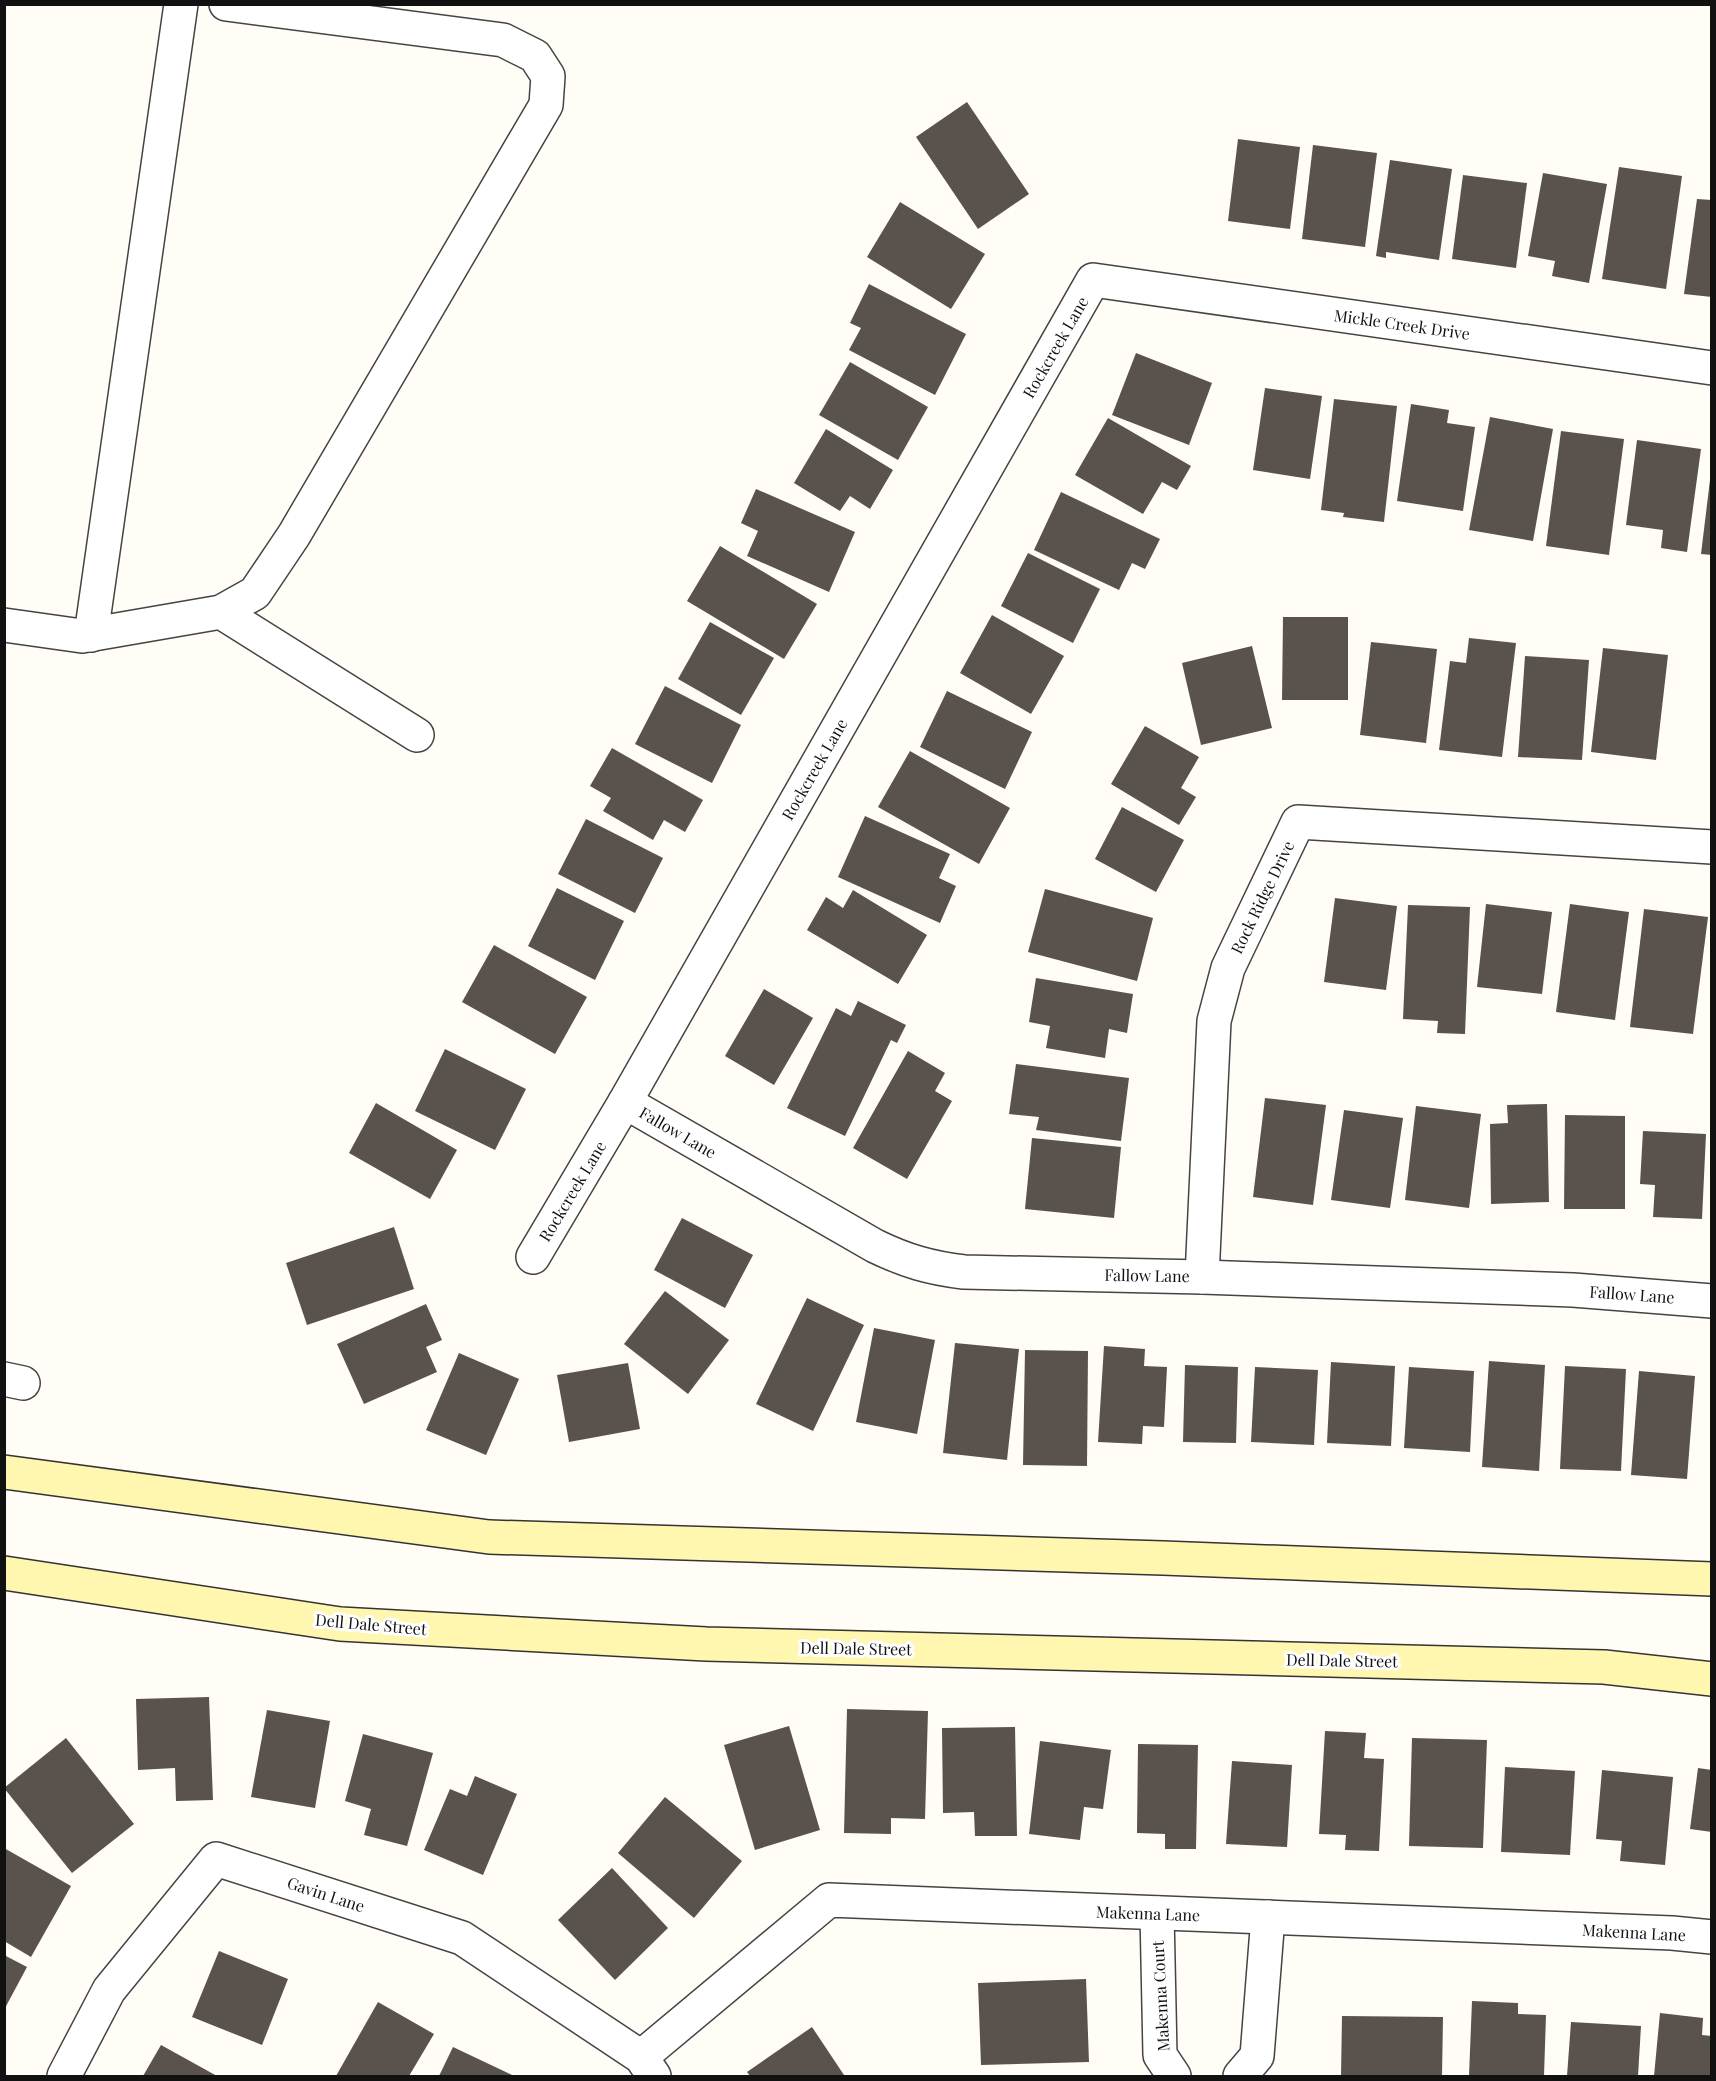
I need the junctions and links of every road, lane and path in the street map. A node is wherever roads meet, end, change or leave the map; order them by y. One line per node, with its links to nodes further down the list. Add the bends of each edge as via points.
1 (181, 4): 7 (street)
2 (226, 4): 5 (street, via 502,40 535,56 548,76 546,105 294,534 255,593)
3 (1093, 280): 4 (street, Mickle Creek Drive); 10 (street, Rockcreek Lane)
4 (1712, 368)
5 (221, 612): 7 (street); 8 (street)
6 (4, 625): 7 (street)
7 (91, 635)
8 (417, 735)
9 (1712, 848): 12 (street, Rock Ridge Drive, via 1298,822 1228,968 1214,1021)
10 (625, 1102): 11 (street, Rockcreek Lane); 12 (street, Fallow Lane, via 903,1260 964,1272)
11 (532, 1257)
12 (1202, 1276): 13 (street, Fallow Lane, via 1573,1290)
13 (1712, 1301)
14 (4, 1472): 16 (main road, via 489,1537)
15 (4, 1573): 17 (main road, Dell Dale Street, via 340,1624 706,1644 1604,1667)
16 (1712, 1579)
17 (1712, 1679)
18 (1157, 1913): 19 (street, Makenna Lane); 21 (street, Makenna Lane, via 829,1900); 23 (street, Makenna Court, via 1161,2055)
19 (1268, 1917): 20 (street, Makenna Lane); 24 (street, via 1257,2056)
20 (1712, 1937)
21 (648, 2067): 22 (street, Gavin Lane, via 462,1938 216,1859 109,1990)
22 (64, 2076)
23 (1174, 2076)
24 (1240, 2076)

